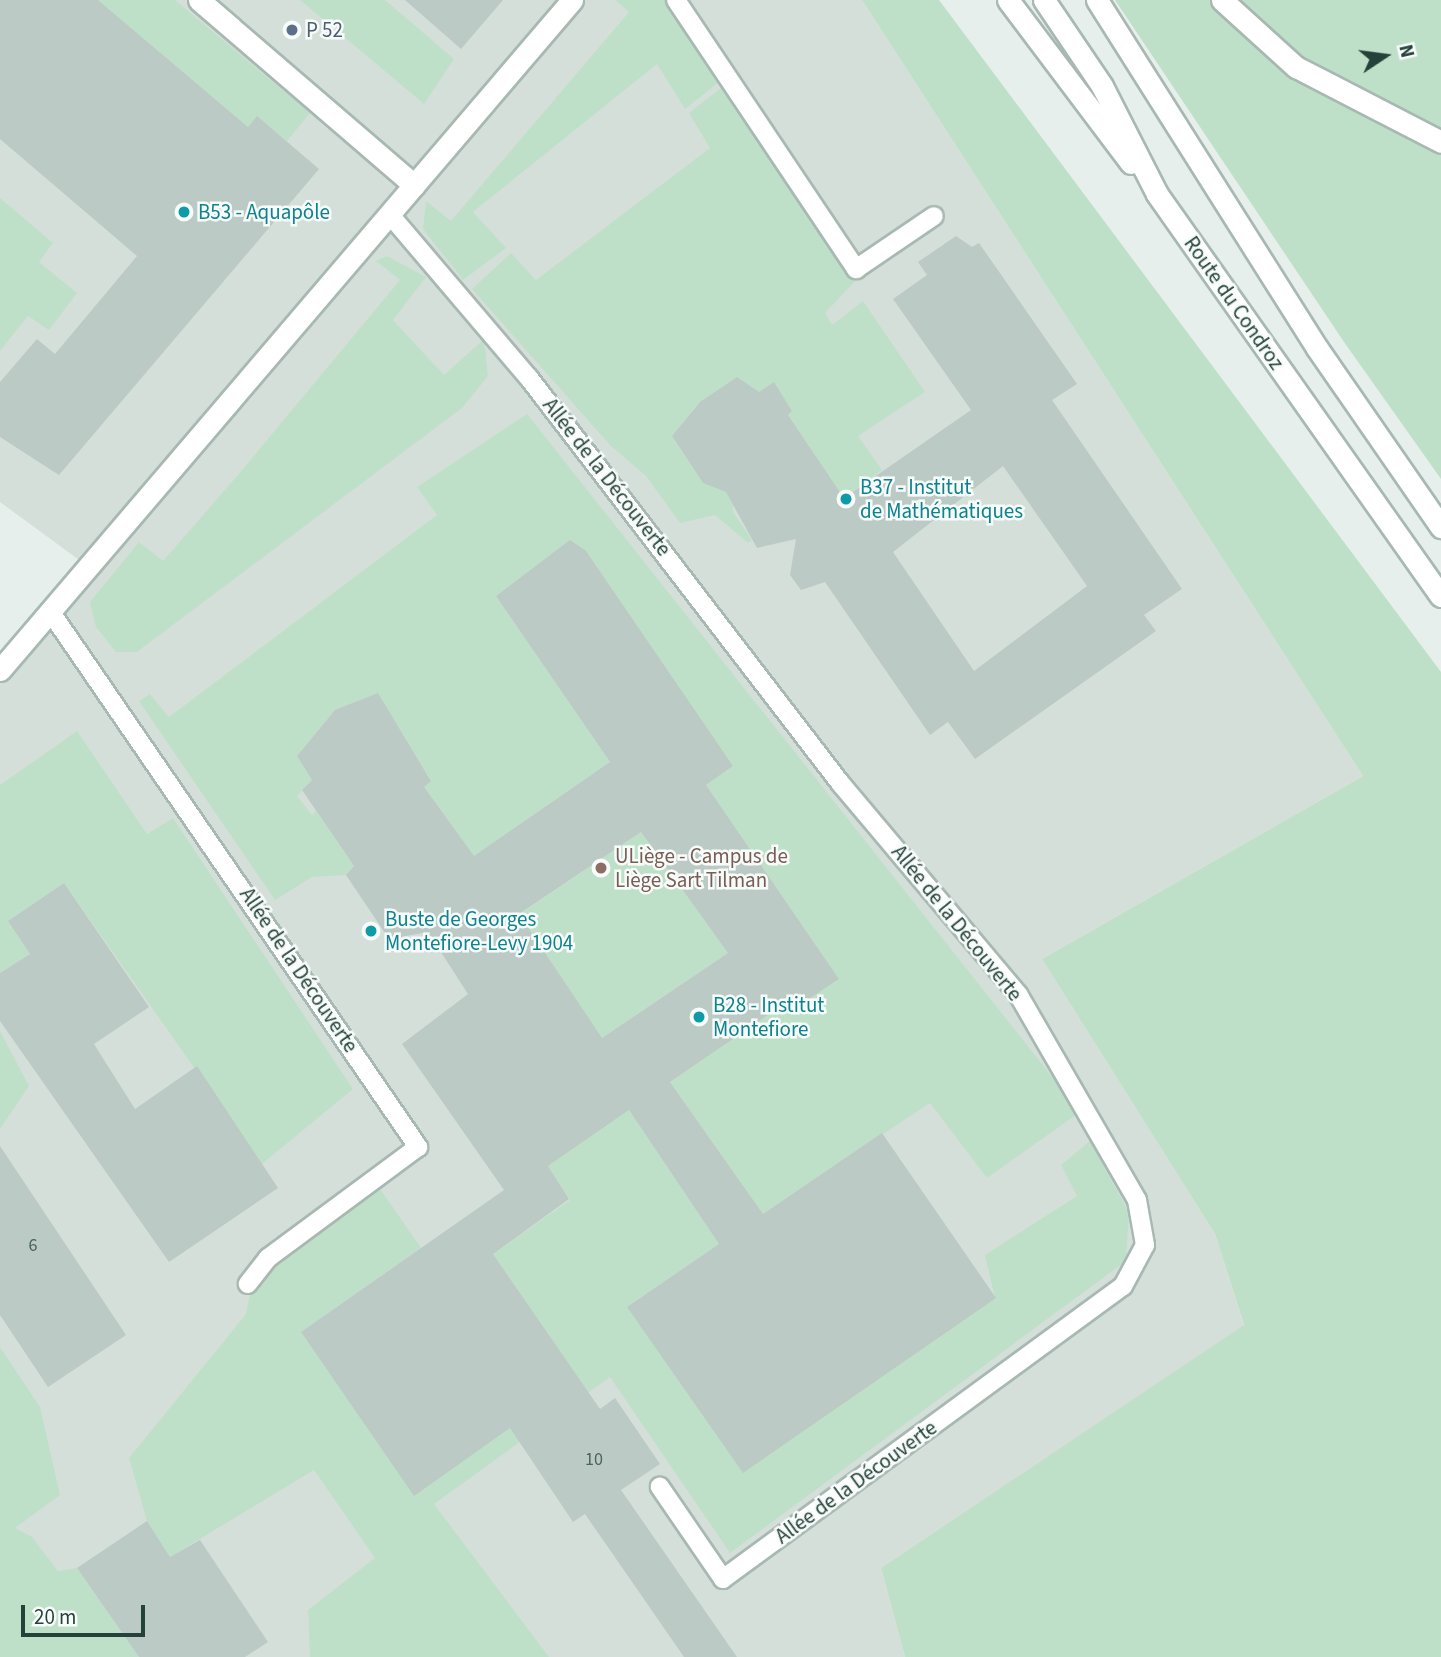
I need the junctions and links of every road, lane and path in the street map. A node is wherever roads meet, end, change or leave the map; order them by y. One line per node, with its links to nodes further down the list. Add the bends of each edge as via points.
1 (199, 0): 9 (main road)
2 (572, 0): 9 (main road)
3 (676, 0): 12 (lane, via 856,269)
4 (1008, 0): 10 (main road)
5 (1044, 0): 10 (main road, Route du Condroz, via 1102,86)
6 (1097, 0): 13 (main road, Route du Condroz, via 1317,348)
7 (1222, 0): 8 (main road, via 1296,67)
8 (1441, 142)
9 (414, 185): 11 (main road)
10 (1157, 194): 14 (main road, Route du Condroz)
11 (391, 216): 15 (main road); 18 (lane, Allée de la Découverte, via 538,388 841,784 1018,994 1137,1200 1145,1245 1123,1286 723,1580)
12 (934, 216)
13 (1441, 527)
14 (1441, 596)
15 (52, 614): 16 (main road); 17 (lane, Allée de la Découverte, via 418,1147 268,1258)
16 (0, 670)
17 (248, 1284)
18 (660, 1487)

